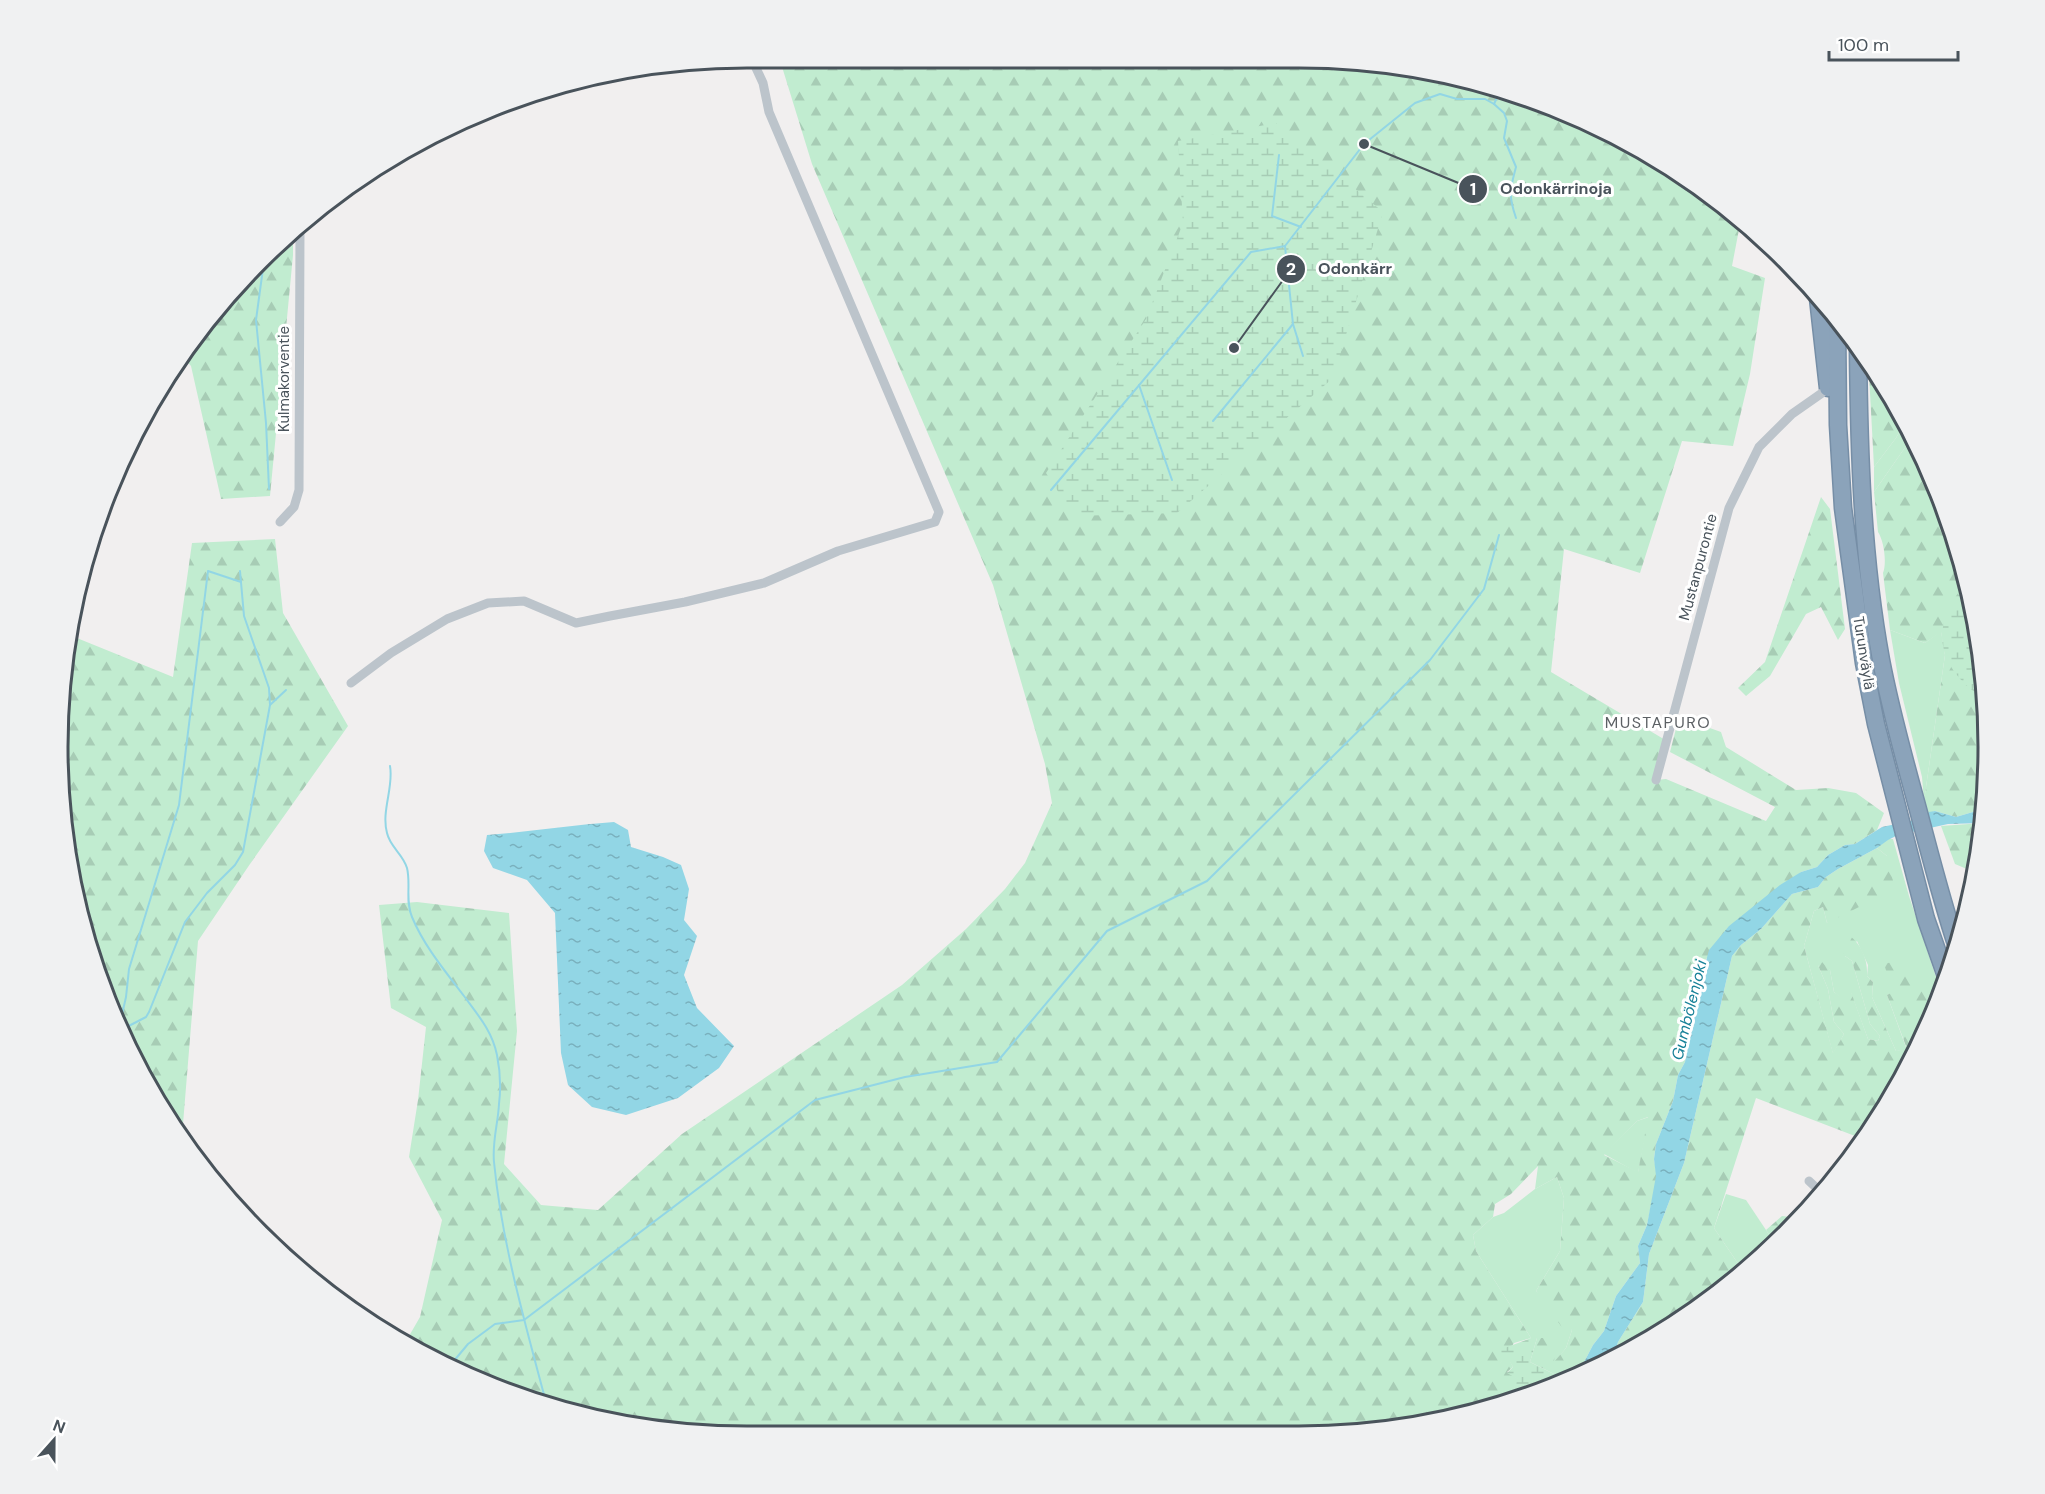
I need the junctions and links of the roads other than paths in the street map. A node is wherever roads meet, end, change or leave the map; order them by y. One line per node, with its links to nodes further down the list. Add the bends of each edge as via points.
1 (756, 68): 9 (street, via 769,112 939,512 935,522 838,551 764,583 576,623 524,602 488,603 447,619)
2 (300, 235): 8 (street, Kulmakorventie, via 299,490 294,507)
3 (1820, 312): 7 (highway)
4 (1837, 333): 7 (highway, Turunväylä)
5 (1858, 362): 11 (highway, Turunväylä, via 1858,440 1881,659)
6 (1822, 393): 10 (street, Mustanpurontie, via 1792,414 1759,447 1729,508)
7 (1843, 508): 12 (highway, Turunväylä, via 1876,724 1926,918)
8 (280, 522)
9 (351, 683)
10 (1656, 780)
11 (1952, 931)
12 (1942, 963)
13 (1809, 1181): 14 (street)
14 (1816, 1187)

